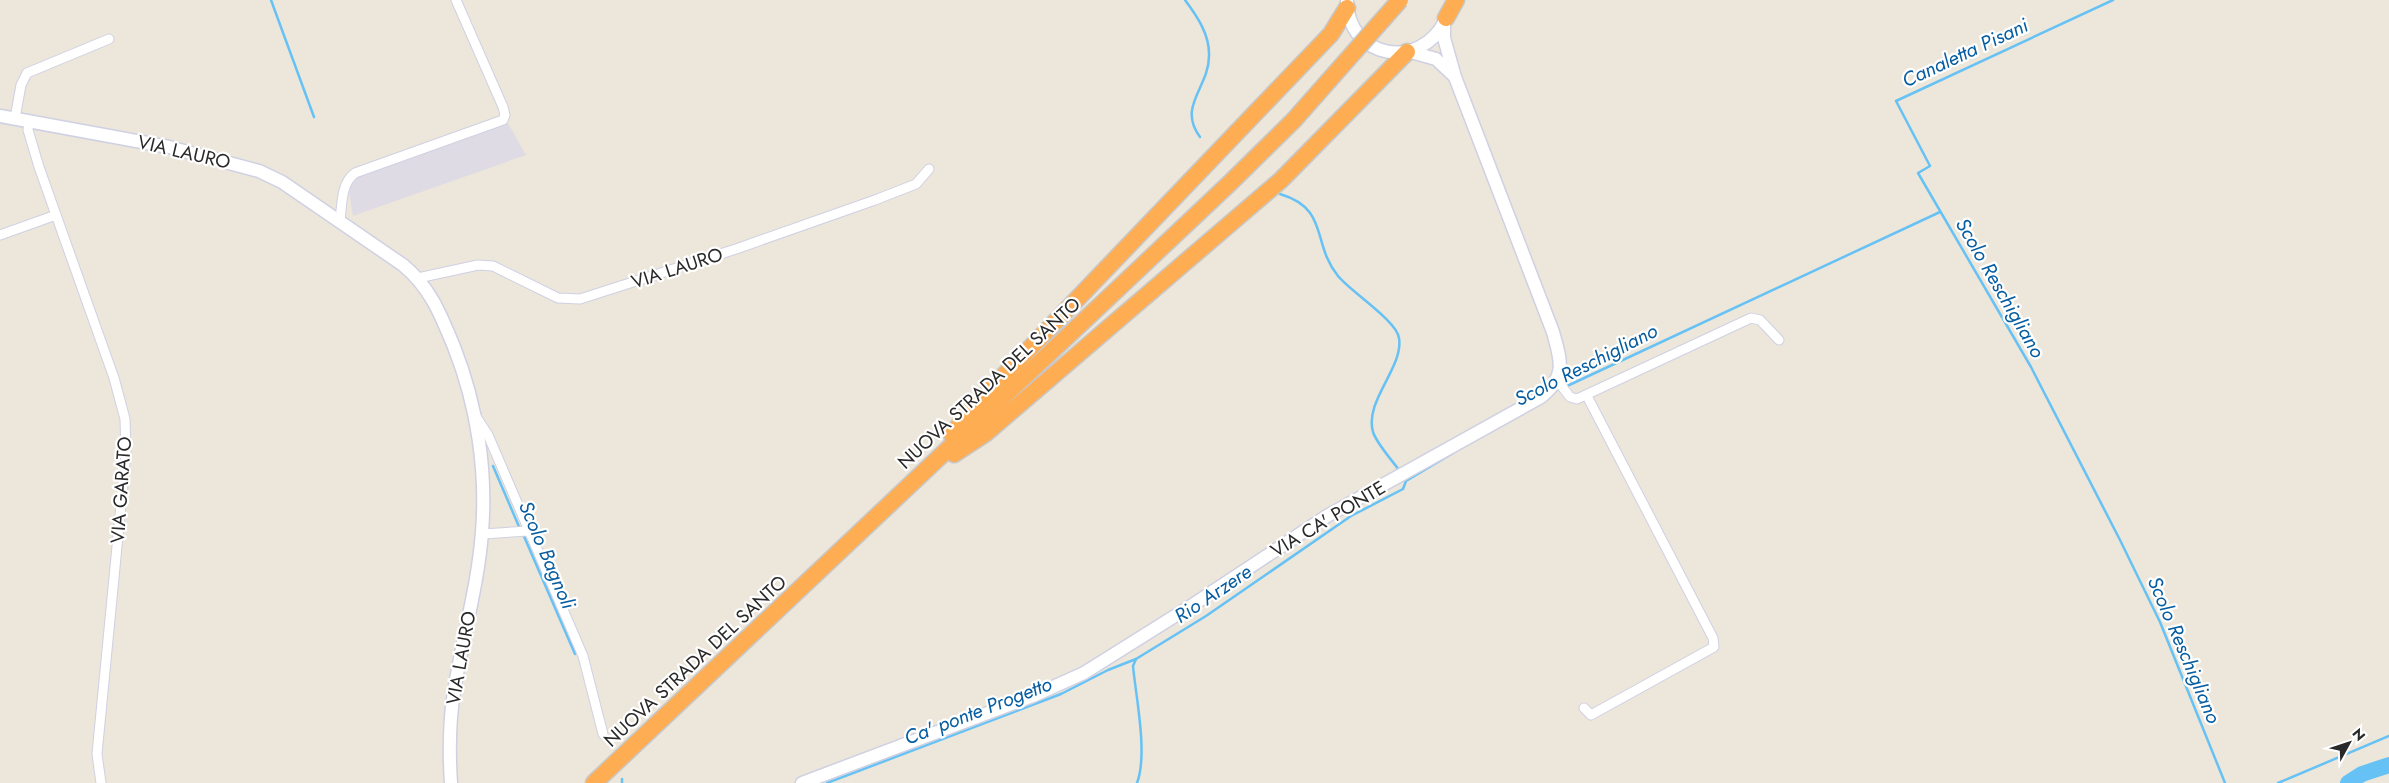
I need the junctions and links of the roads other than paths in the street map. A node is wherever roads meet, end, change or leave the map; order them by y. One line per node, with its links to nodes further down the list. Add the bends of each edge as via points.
1 (456, 0): 15 (street, via 505,115 502,120 355,173 349,177 345,187)
2 (1400, 0): 22 (highway, NUOVA STRADA DEL SANTO, bridge, via 1294,120)
3 (1448, 0): 6 (street)
4 (1456, 0): 6 (highway)
5 (1347, 4): 8 (street, via 1355,30 1372,47 1395,53); 22 (highway, via 1331,34 968,413)
6 (1445, 20): 8 (street, via 1431,41); 9 (street, via 1444,38)
7 (109, 39): 11 (street, via 27,72 21,85)
8 (1409, 52): 9 (street, via 1436,59); 22 (highway, via 1281,180 1132,310 986,433)
9 (1455, 77): 19 (street, via 1553,332 1560,359)
10 (0, 116): 11 (street, VIA LAURO)
11 (15, 118): 12 (street, VIA LAURO)
12 (29, 121): 14 (street, VIA GARATO, via 28,130); 15 (street, VIA LAURO, via 229,161 282,182)
13 (929, 169): 17 (street, VIA LAURO, via 916,184 875,200 736,250 580,299 558,298 493,266 478,265)
14 (56, 215): 16 (street); 27 (street, VIA GARATO, via 114,378 125,419 126,453 97,754)
15 (340, 221): 17 (street, VIA LAURO)
16 (0, 235)
17 (418, 278): 21 (street, VIA LAURO, via 430,292 440,313)
18 (1779, 340): 20 (street, via 1760,320 1751,318)
19 (1557, 380): 20 (street, via 1570,397); 30 (street, VIA CA' PONTE, via 1541,398 1327,516 1084,673 1033,696)
20 (1587, 396): 25 (street, via 1713,638 1714,647 1590,715)
21 (475, 415): 23 (street, VIA LAURO, via 488,435); 24 (street, VIA LAURO, via 483,508)
22 (920, 475): 29 (highway, NUOVA STRADA DEL SANTO)
23 (528, 531): 24 (street); 26 (street, VIA LAURO, via 583,656)
24 (482, 534): 28 (street, VIA LAURO, via 454,692 449,754)
25 (1584, 708)
26 (603, 734)
27 (101, 783)
28 (451, 783)
29 (594, 783)
30 (802, 783)

